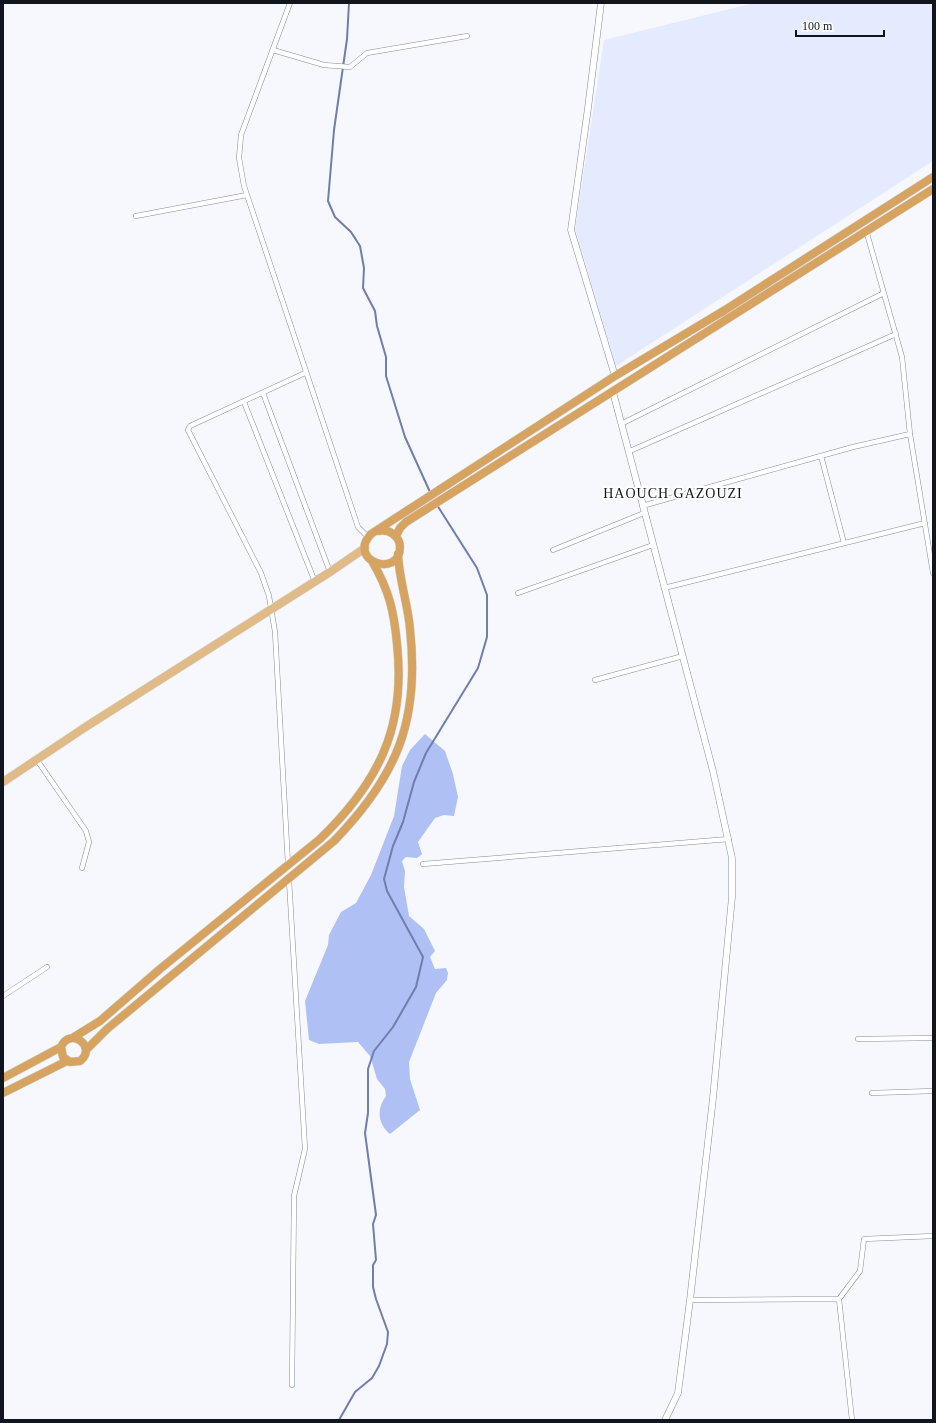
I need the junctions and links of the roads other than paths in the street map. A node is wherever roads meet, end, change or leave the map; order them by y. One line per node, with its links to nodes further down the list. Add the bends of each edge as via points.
1 (290, 3): 4 (street)
2 (601, 3): 13 (street, via 570,230)
3 (467, 36): 4 (street, via 367,53 350,67 324,65)
4 (273, 50): 7 (street, via 240,141 239,158)
5 (933, 177): 13 (highway, via 725,310)
6 (933, 189): 9 (highway)
7 (247, 195): 8 (street); 12 (street)
8 (136, 216)
9 (866, 230): 10 (street); 14 (highway)
10 (884, 293): 11 (street); 17 (street)
11 (896, 334): 18 (street, via 902,357); 19 (street)
12 (305, 373): 15 (street); 27 (street, via 358,527)
13 (615, 376): 21 (highway, via 440,490)
14 (613, 392): 17 (street); 21 (highway, via 447,497)
15 (263, 393): 16 (street); 34 (street)
16 (244, 402): 36 (street); 39 (street, via 190,426 188,430 261,573)
17 (623, 423): 19 (street)
18 (910, 434): 20 (street); 24 (street)
19 (630, 451): 22 (street)
20 (821, 456): 22 (street); 28 (street)
21 (427, 504): 25 (highway); 26 (highway, via 403,524)
22 (642, 506): 23 (street)
23 (644, 513): 29 (street); 31 (street)
24 (924, 523): 28 (street); 35 (street)
25 (378, 531): 26 (highway, via 386,530); 27 (highway)
26 (396, 536): 32 (highway, via 399,543)
27 (368, 537): 30 (highway)
28 (844, 543): 37 (street)
29 (653, 545): 37 (street); 38 (street)
30 (365, 548): 33 (highway, via 367,556); 34 (main road)
31 (554, 550)
32 (398, 554): 33 (highway, via 387,564); 48 (highway, via 412,654 412,693 403,737 383,780 359,815 334,841)
33 (372, 561): 46 (highway, via 388,592 393,610 400,667 400,690 387,745 359,796 336,823)
34 (330, 572): 36 (main road)
35 (933, 573)
36 (315, 582): 39 (main road)
37 (664, 588): 40 (street)
38 (518, 593)
39 (272, 608): 42 (main road); 46 (street)
40 (683, 656): 41 (street); 44 (street)
41 (595, 680)
42 (37, 760): 43 (main road); 47 (street, via 86,831 89,842)
43 (3, 782)
44 (729, 839): 45 (street); 63 (street, via 732,858 732,897)
45 (423, 864)
46 (288, 865): 51 (highway, via 100,1021)
47 (82, 868)
48 (289, 880): 55 (highway); 64 (street, via 305,1149 294,1196)
49 (47, 967): 50 (street)
50 (3, 996)
51 (74, 1038): 54 (highway, via 67,1039); 55 (highway, via 83,1041)
52 (933, 1038): 53 (street)
53 (858, 1039)
54 (61, 1047): 56 (highway, via 62,1056); 57 (highway)
55 (86, 1050): 56 (highway, via 80,1061)
56 (67, 1061): 60 (highway)
57 (3, 1078)
58 (933, 1091): 59 (street)
59 (872, 1093)
60 (3, 1094)
61 (933, 1236): 62 (street, via 864,1239 860,1271)
62 (839, 1299): 63 (street); 66 (street)
63 (690, 1300): 65 (street, via 678,1393)
64 (292, 1385)
65 (665, 1420)
66 (852, 1420)

